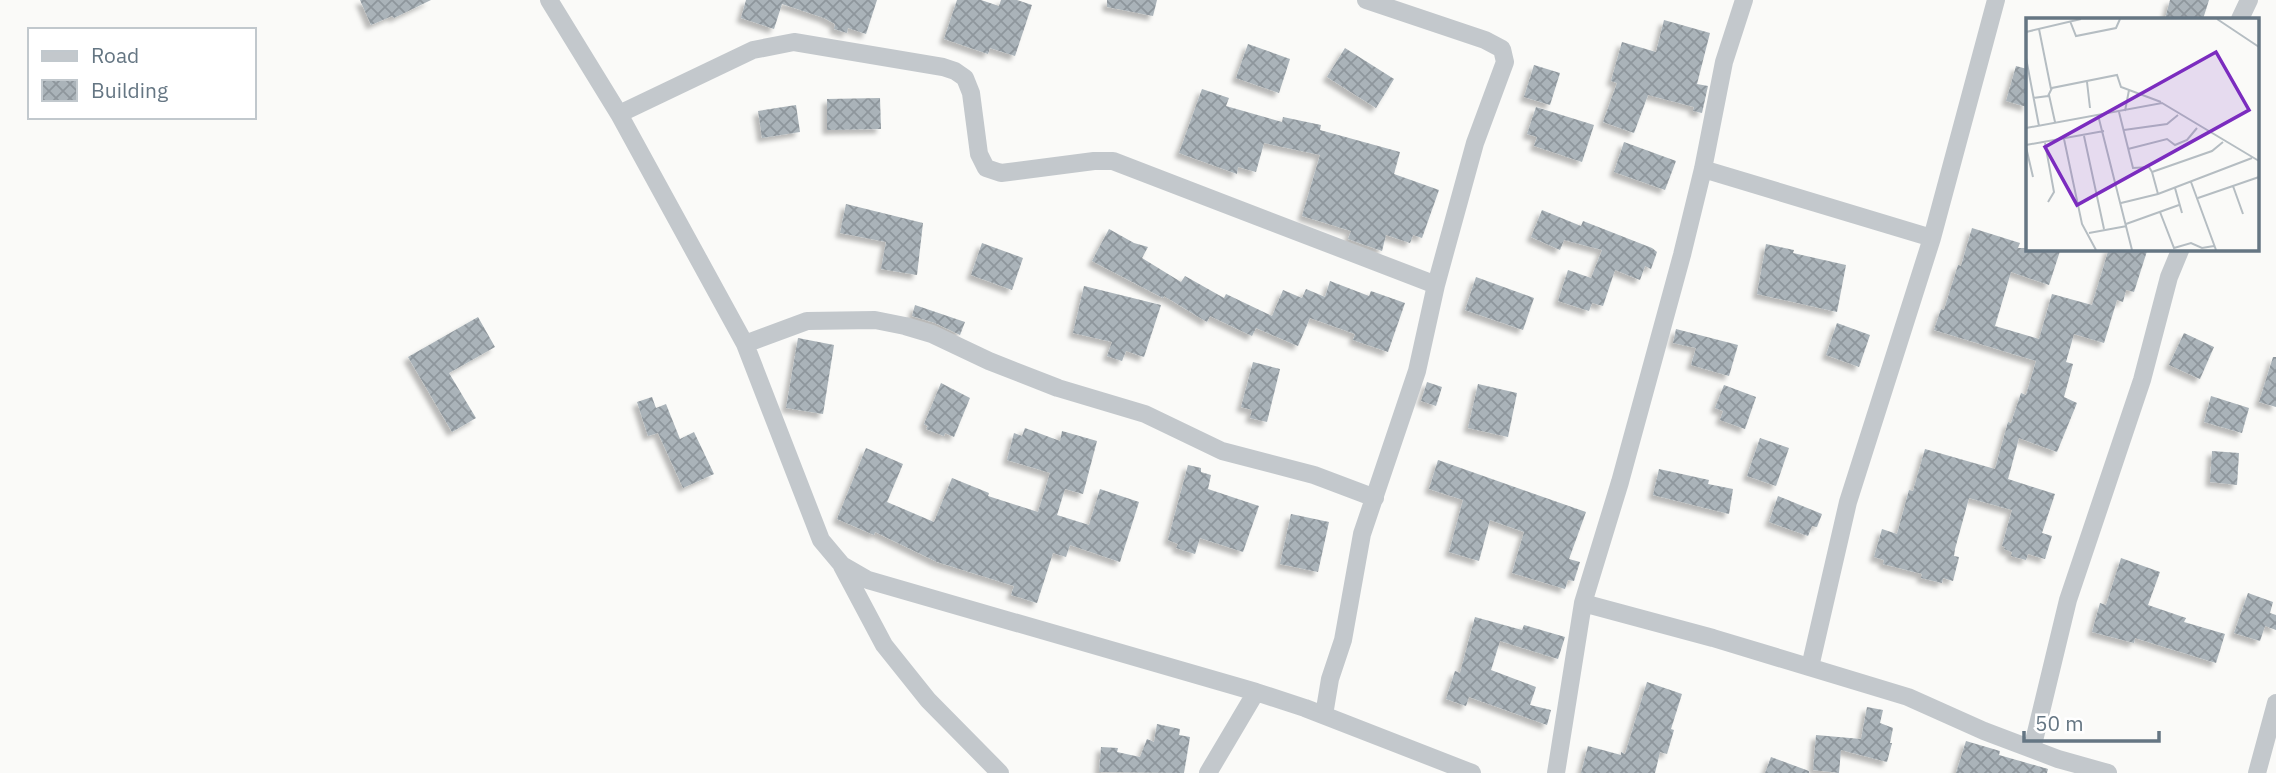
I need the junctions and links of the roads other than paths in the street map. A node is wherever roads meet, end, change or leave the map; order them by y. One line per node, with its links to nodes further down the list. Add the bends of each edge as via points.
1 (549, 0): 7 (street)
2 (1366, 0): 11 (street, via 1502,49 1505,62 1475,143)
3 (1744, 0): 8 (street, via 1724,61)
4 (1996, 0): 9 (street)
5 (2249, 0): 6 (street)
6 (2240, 18)
7 (619, 114): 11 (street, via 753,50 794,42 943,66 965,78 979,154 986,168 1001,173 1113,161); 12 (street)
8 (1703, 169): 9 (street); 15 (street)
9 (1932, 238): 16 (street, via 1848,502)
10 (2180, 250): 20 (street, via 2068,600)
11 (1436, 285): 13 (street, via 1417,370)
12 (745, 344): 13 (street, via 807,321 875,320 905,326 1058,388 1145,414 1222,451 1314,474); 14 (street, via 821,540)
13 (1375, 498): 19 (street, via 1362,534)
14 (842, 565): 17 (street, via 868,580); 21 (street, via 884,645 928,700)
15 (1583, 603): 16 (street); 24 (street)
16 (1810, 667): 20 (street, via 1908,697)
17 (1256, 692): 19 (street); 22 (street)
18 (2276, 703): 26 (street)
19 (1324, 715): 23 (street)
20 (2032, 749): 25 (street)
21 (1000, 773)
22 (1208, 773)
23 (1472, 773)
24 (1556, 773)
25 (2108, 773)
26 (2257, 773)

